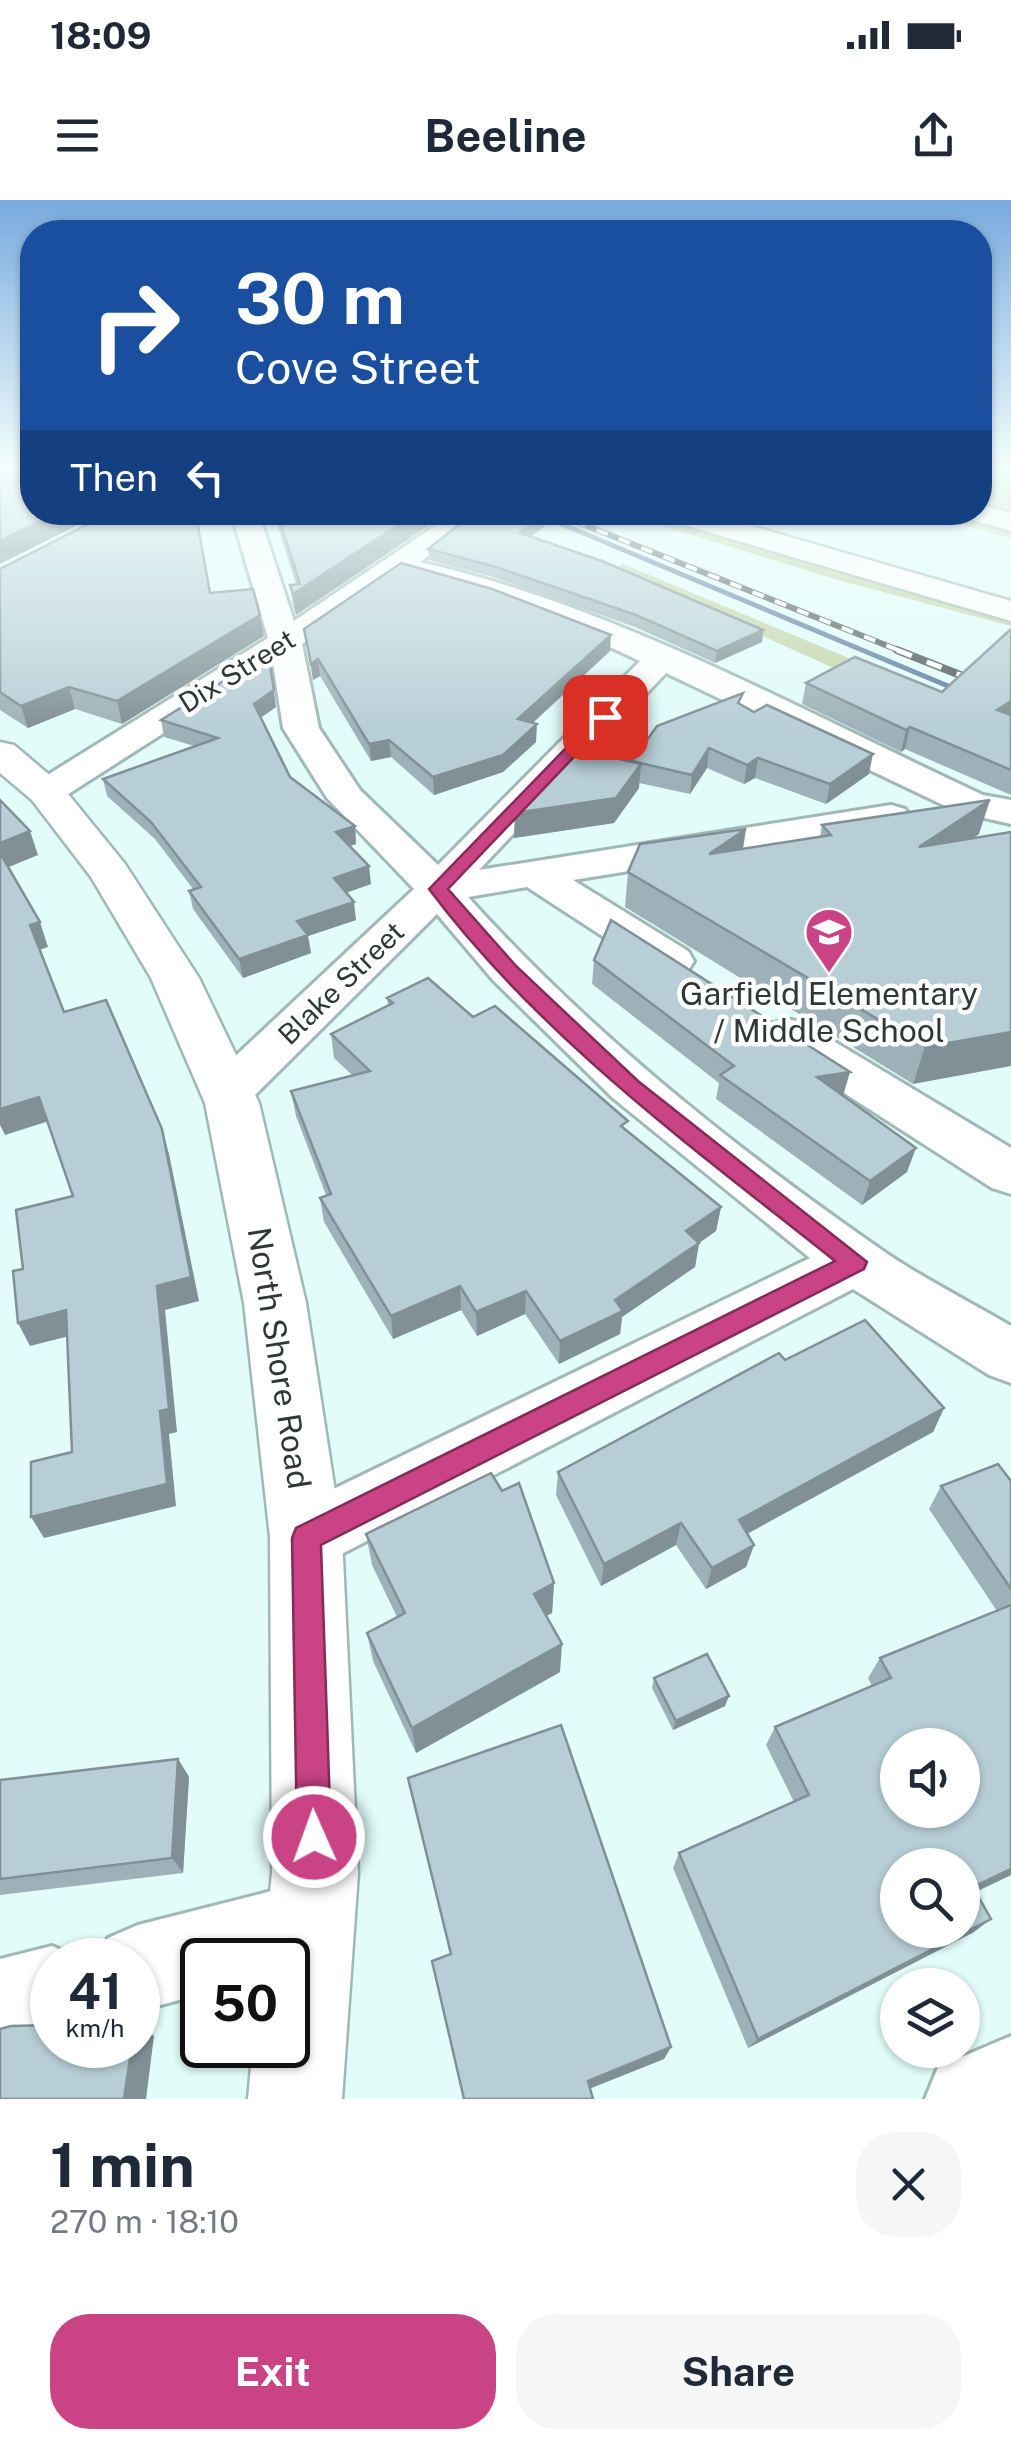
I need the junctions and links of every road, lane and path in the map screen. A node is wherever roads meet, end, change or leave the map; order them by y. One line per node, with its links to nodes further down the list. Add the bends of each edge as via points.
1 (258, 557): 6 (street)
2 (412, 557): 4 (street, Dix Street)
3 (824, 557): 5 (main road)
4 (398, 566): 6 (street, Dix Street); 7 (street, via 505,593)
5 (1011, 611)
6 (285, 641): 9 (street, Dix Street); 13 (street, via 301,728 346,798)
7 (660, 660): 10 (street); 13 (street, Blake Street)
8 (0, 753): 9 (main road, North Shore Road)
9 (46, 792): 16 (main road, North Shore Road, via 110,873 175,978)
10 (972, 804): 11 (street); 12 (street)
11 (1011, 812)
12 (538, 876): 13 (street); 14 (street)
13 (438, 889): 16 (street, Blake Street); 18 (street, via 509,970 630,1086)
14 (704, 982)
15 (754, 1013): 17 (street)
16 (230, 1090): 20 (main road, North Shore Road, via 275,1303)
17 (1011, 1174)
18 (855, 1262): 19 (street); 20 (street)
19 (1011, 1358)
20 (306, 1538): 21 (main road, North Shore Road)
21 (311, 1923): 22 (street); 26 (main road, North Shore Road)
22 (160, 1962)
23 (30, 1994): 24 (street)
24 (0, 2002)
25 (1011, 2081): 27 (street)
26 (295, 2099)
27 (970, 2099)

